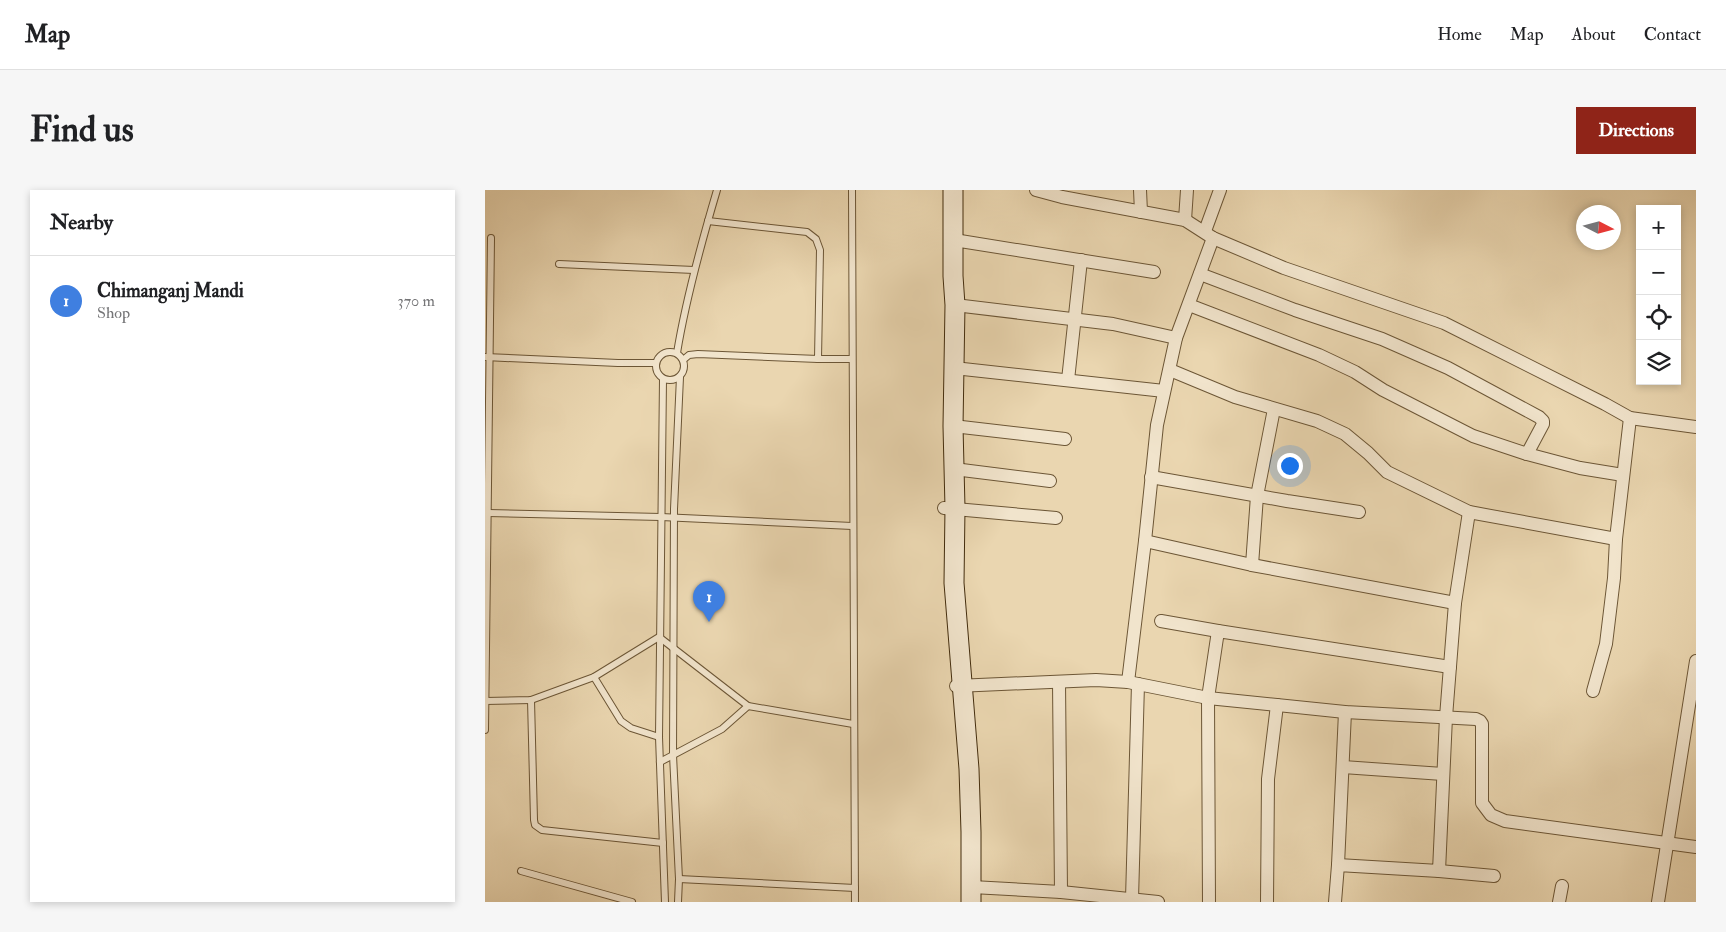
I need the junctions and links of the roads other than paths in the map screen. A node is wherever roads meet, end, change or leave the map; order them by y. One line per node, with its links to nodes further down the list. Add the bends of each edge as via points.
1 (717, 190): 10 (lane)
2 (852, 190): 29 (lane)
3 (953, 190): 13 (street)
4 (1036, 190): 8 (street)
5 (1140, 190): 8 (street)
6 (1187, 190): 9 (street)
7 (1220, 190): 11 (street)
8 (1141, 212): 9 (street)
9 (1185, 220): 11 (street)
10 (708, 221): 16 (lane); 28 (lane, via 807,232 816,239 820,250)
11 (1209, 234): 18 (street); 39 (street, via 1284,268 1444,323)
12 (491, 238): 20 (lane)
13 (954, 240): 14 (street); 19 (street)
14 (1081, 260): 17 (street); 23 (street)
15 (559, 264): 16 (lane)
16 (694, 270): 26 (lane)
17 (1154, 272)
18 (1200, 274): 22 (street); 43 (street, via 1382,339 1448,368 1539,417 1543,424)
19 (953, 276): 21 (street); 49 (street, via 947,302 943,359)
20 (488, 298): 24 (lane)
21 (955, 305): 23 (street); 32 (street)
22 (1189, 305): 25 (street); 43 (street, via 1319,355 1473,436)
23 (1075, 319): 25 (street); 36 (street)
24 (487, 326): 27 (lane)
25 (1176, 338): 33 (street)
26 (677, 354): 30 (lane); 31 (lane, via 664,353)
27 (487, 357): 31 (lane); 52 (lane)
28 (818, 359): 29 (lane); 30 (lane, via 698,354)
29 (852, 359): 56 (lane)
30 (683, 360): 34 (lane, via 685,369)
31 (656, 363): 35 (lane, via 657,372)
32 (954, 368): 36 (street); 40 (street)
33 (1170, 370): 37 (street); 38 (street)
34 (680, 377): 35 (lane, via 672,381); 54 (lane)
35 (663, 379): 53 (lane)
36 (1068, 380): 37 (street)
37 (1164, 392): 46 (street)
38 (1274, 409): 48 (street); 51 (street, via 1317,421 1345,434 1387,472)
39 (1630, 418): 41 (street); 45 (street)
40 (953, 426): 42 (street); 44 (street)
41 (1696, 427)
42 (1065, 439)
43 (1527, 454): 45 (street)
44 (954, 469): 47 (street); 49 (street)
45 (1623, 475): 57 (street)
46 (1151, 477): 48 (street); 58 (street)
47 (1050, 481)
48 (1257, 496): 50 (street); 59 (street)
49 (950, 508): 55 (street); 70 (street)
50 (1359, 512)
51 (1469, 512): 57 (street); 60 (street)
52 (488, 513): 53 (lane); 74 (lane)
53 (661, 517): 54 (lane); 63 (lane)
54 (674, 518): 56 (lane); 64 (lane)
55 (1056, 518)
56 (852, 526): 79 (lane)
57 (1616, 539): 71 (street, via 1606,644)
58 (1145, 541): 59 (street); 69 (street)
59 (1252, 564): 60 (street)
60 (1455, 603): 66 (street)
61 (1161, 621): 62 (street)
62 (1218, 631): 66 (street); 72 (street)
63 (659, 637): 64 (lane); 67 (lane); 81 (lane)
64 (674, 649): 76 (lane); 82 (lane)
65 (1696, 661): 87 (street)
66 (1450, 667): 78 (street)
67 (594, 677): 73 (lane); 81 (lane, via 621,722)
68 (1059, 682): 69 (street); 70 (street); 96 (street)
69 (1133, 683): 72 (street); 98 (street)
70 (958, 686): 97 (street, via 969,769)
71 (1593, 691)
72 (1208, 698): 75 (street); 104 (street)
73 (531, 700): 74 (lane); 86 (lane, via 535,825 542,830)
74 (485, 701): 80 (lane)
75 (1277, 705): 77 (street); 105 (street, via 1268,779)
76 (748, 706): 79 (lane); 82 (lane, via 722,729)
77 (1345, 712): 78 (street); 84 (street)
78 (1446, 717): 85 (street); 87 (street, via 1476,719 1482,724 1483,803 1491,815 1505,821)
79 (853, 724): 95 (lane)
80 (485, 730)
81 (659, 738): 83 (lane)
82 (673, 755): 83 (lane); 93 (lane)
83 (660, 762): 86 (lane)
84 (1343, 767): 85 (street); 89 (street)
85 (1443, 774): 91 (street)
86 (663, 843): 100 (lane)
87 (1668, 843): 88 (street); 108 (street)
88 (1696, 847)
89 (1338, 865): 91 (street); 106 (street)
90 (521, 871): 99 (lane)
91 (1439, 871): 92 (street)
92 (1494, 876)
93 (679, 879): 95 (lane); 101 (lane)
94 (1561, 886): 107 (street)
95 (855, 888): 102 (lane)
96 (1061, 892): 97 (street); 98 (street)
97 (968, 897)
98 (1132, 899): 103 (street)
99 (632, 902)
100 (665, 902)
101 (678, 902)
102 (855, 902)
103 (1158, 902)
104 (1209, 902)
105 (1267, 902)
106 (1335, 902)
107 (1559, 902)
108 (1658, 902)

